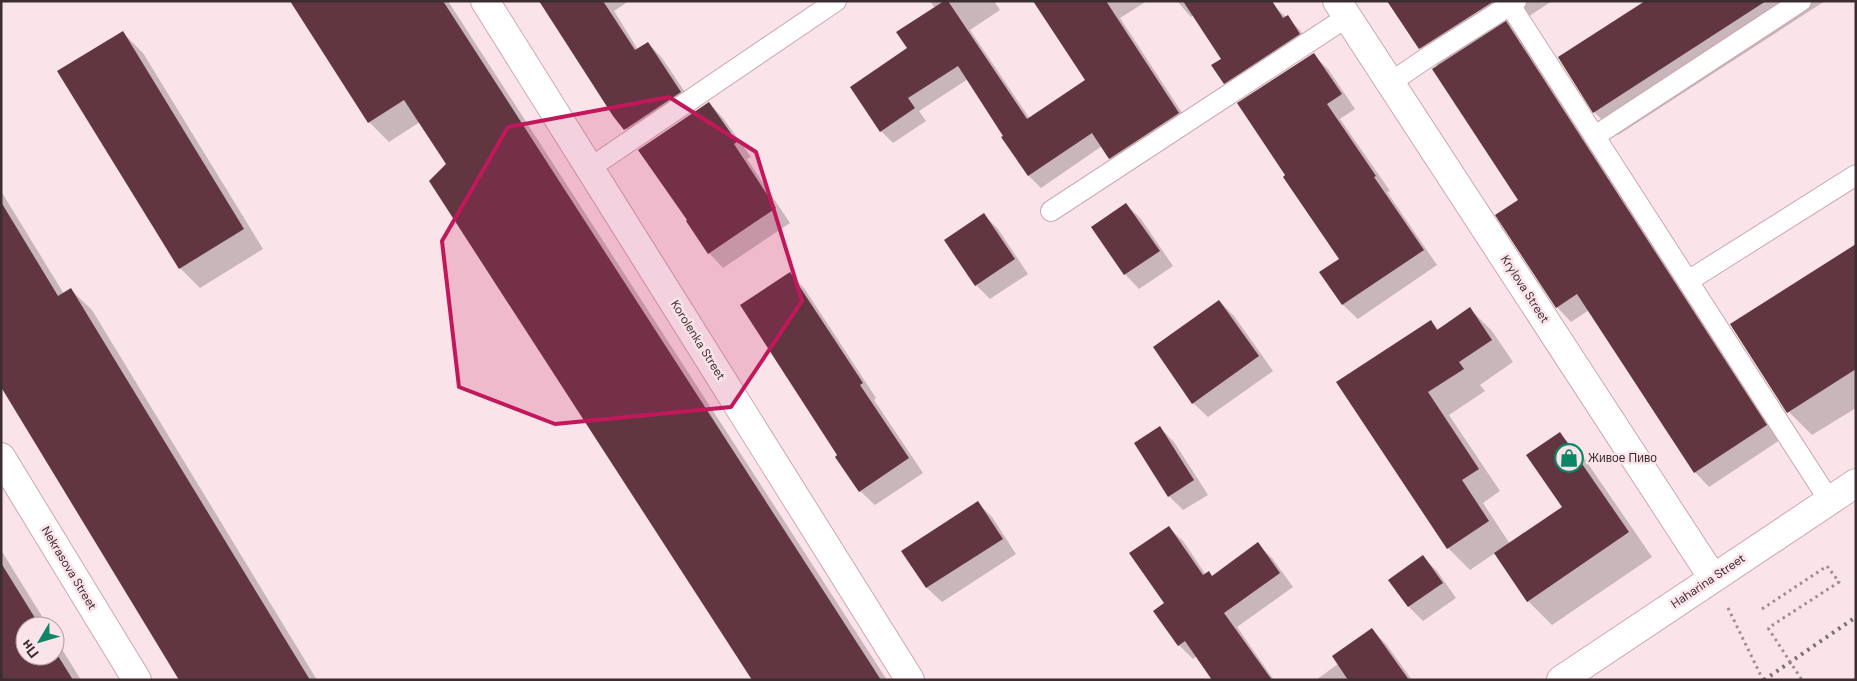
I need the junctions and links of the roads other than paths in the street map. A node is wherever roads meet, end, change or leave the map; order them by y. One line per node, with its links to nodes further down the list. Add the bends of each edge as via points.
1 (485, 1): 8 (street, Korolenka Street)
2 (836, 1): 8 (lane)
3 (1801, 1): 7 (lane)
4 (1513, 3): 6 (lane); 7 (lane)
5 (1342, 9): 6 (street, Krylova Street); 10 (lane)
6 (1390, 83): 15 (street, Krylova Street)
7 (1595, 136): 11 (lane)
8 (590, 168): 17 (street, Korolenka Street)
9 (1856, 175): 11 (lane)
10 (1052, 211)
11 (1688, 281): 14 (lane)
12 (1, 457): 16 (street, Nekrasova Street)
13 (1856, 483): 14 (street, Haharina Street)
14 (1829, 500): 15 (street, Haharina Street)
15 (1713, 578): 18 (street, Haharina Street)
16 (137, 680)
17 (910, 680)
18 (1561, 680)

